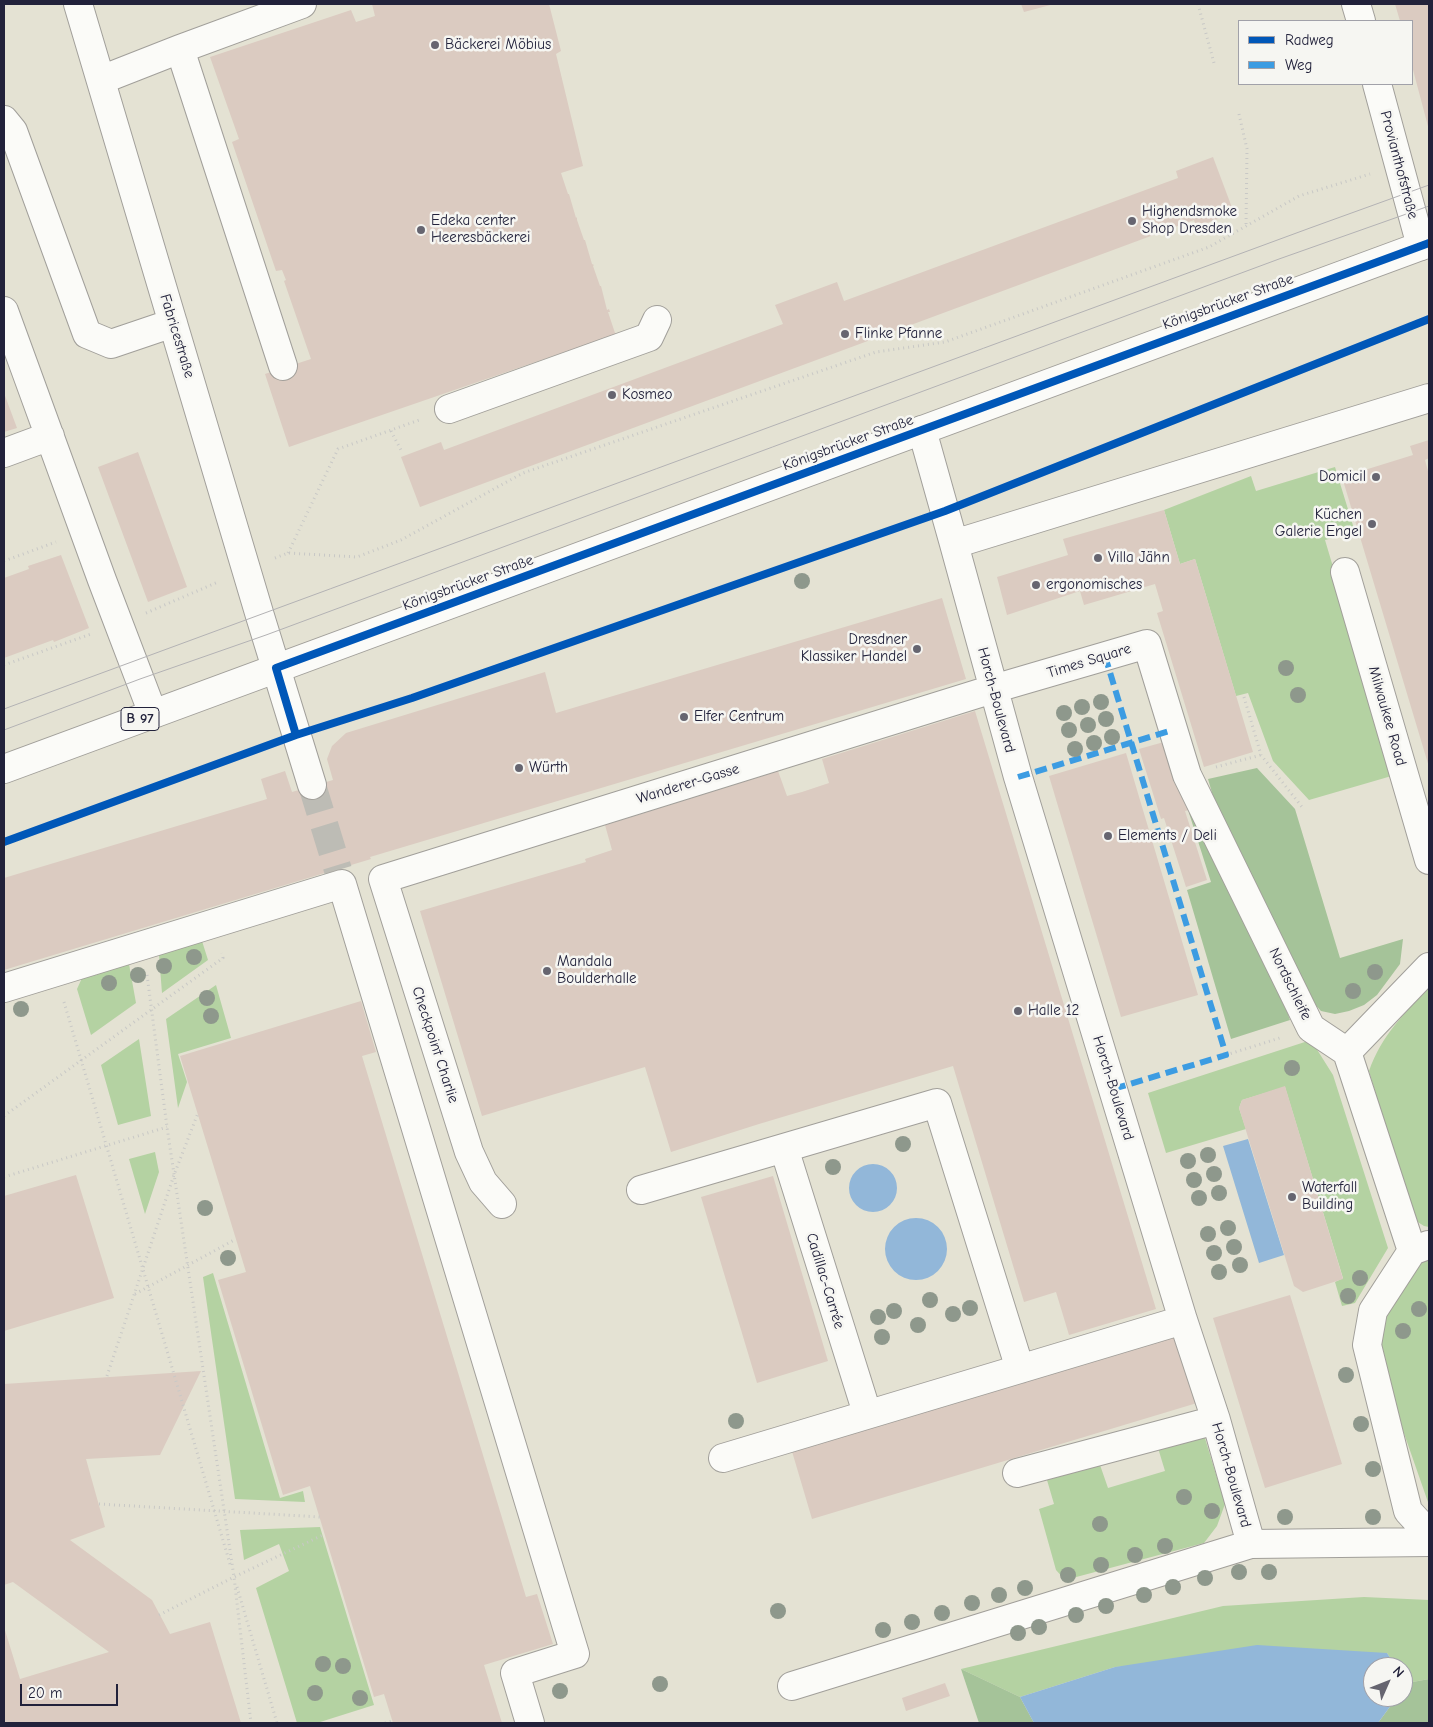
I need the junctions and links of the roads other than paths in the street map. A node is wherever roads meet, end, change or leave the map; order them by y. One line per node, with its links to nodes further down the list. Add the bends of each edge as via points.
1 (78, 4): 6 (main road, Fabricestraße)
2 (302, 4): 5 (main road)
3 (1356, 4): 4 (main road)
4 (1361, 20)
5 (180, 49): 6 (main road); 13 (main road)
6 (101, 80): 12 (main road, Fabricestraße)
7 (1378, 85): 9 (main road, Provianthofstraße, via 1399,166)
8 (4, 120): 12 (main road, via 13,131 86,334 111,344)
9 (1425, 244): 16 (main road, Königsbrücker Straße / B 97)
10 (4, 311): 17 (main road)
11 (657, 320): 15 (main road, via 649,337)
12 (173, 322): 21 (main road, Fabricestraße)
13 (284, 366)
14 (1429, 398): 19 (main road)
15 (449, 409)
16 (922, 430): 19 (main road, Horch-Boulevard); 21 (main road, Königsbrücker Straße / B 97)
17 (50, 436): 18 (main road); 23 (main road)
18 (4, 453)
19 (954, 544): 22 (main road, Horch-Boulevard)
20 (1345, 572): 27 (main road, Milwaukee Road)
21 (276, 668): 23 (main road, Königsbrücker Straße / B 97); 26 (main road, Fabricestraße)
22 (994, 689): 25 (main road, Times Square, via 1147,644); 28 (main road, Wanderer-Gasse); 36 (main road, Horch-Boulevard)
23 (154, 714): 24 (main road, Königsbrücker Straße / B 97)
24 (4, 769)
25 (1186, 771): 31 (main road, Nordschleife, via 1311,1028)
26 (312, 785)
27 (1429, 860)
28 (383, 879): 34 (main road, Checkpoint Charlie, via 469,1152 483,1182)
29 (1429, 967): 31 (main road)
30 (4, 988): 46 (main road, via 143,945 340,877 575,1654 515,1673)
31 (1348, 1052): 35 (main road)
32 (784, 1148): 33 (main road); 37 (main road, via 937,1103); 38 (main road, Cadillac-Carrée)
33 (641, 1190)
34 (502, 1204)
35 (1420, 1248): 42 (main road, via 1373,1311 1367,1345 1408,1511)
36 (1183, 1320): 37 (main road); 39 (main road, Horch-Boulevard)
37 (1020, 1369): 38 (main road)
38 (867, 1414): 40 (main road)
39 (1216, 1420): 41 (main road); 44 (main road, Horch-Boulevard)
40 (723, 1458)
41 (1017, 1473)
42 (1429, 1534)
43 (1429, 1542): 44 (main road)
44 (1251, 1544): 45 (main road)
45 (792, 1686)
46 (530, 1723)

